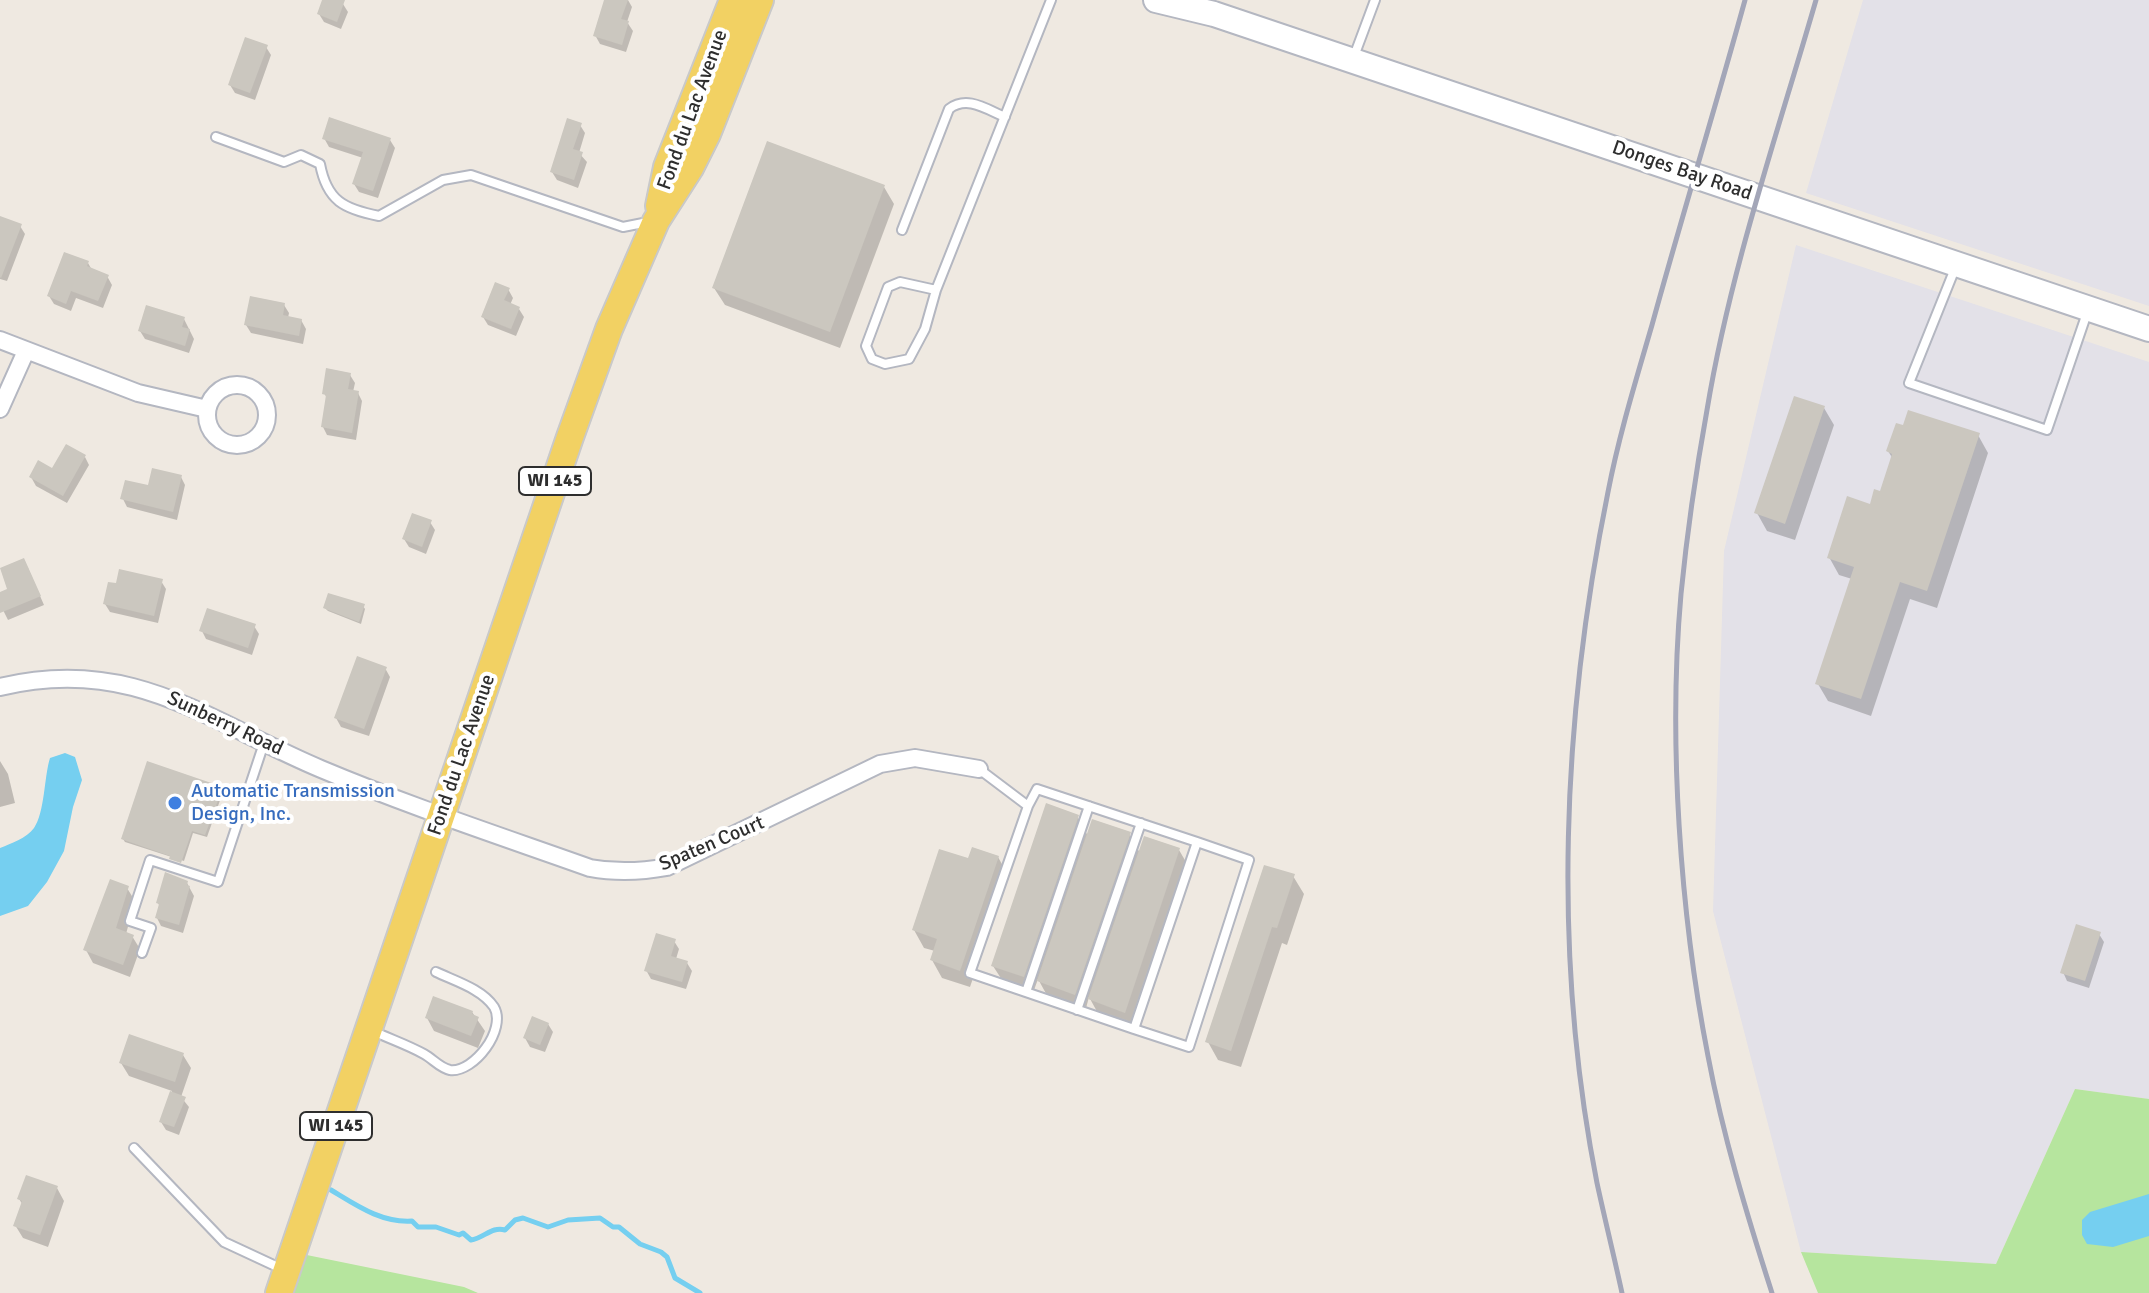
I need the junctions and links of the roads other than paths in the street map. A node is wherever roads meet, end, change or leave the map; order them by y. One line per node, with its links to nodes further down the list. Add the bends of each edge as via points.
1 (733, 0): 11 (main road, Fond du Lac Avenue / WI 145, via 667,167)
2 (760, 0): 11 (main road, Fond du Lac Avenue / WI 145, via 707,134)
3 (1051, 0): 9 (lane)
4 (1156, 0): 7 (street, Donges Bay Road)
5 (1192, 0): 7 (street, Donges Bay Road)
6 (1375, 0): 8 (lane)
7 (1216, 7): 8 (street, Donges Bay Road)
8 (1353, 61): 13 (street, Donges Bay Road)
9 (1005, 117): 12 (lane, via 969,102 949,109); 14 (lane)
10 (216, 137): 11 (lane, via 284,162 301,155 320,164 324,186 349,210 379,216 443,180 471,175 623,227)
11 (656, 221): 26 (main road, Fond du Lac Avenue / WI 145, via 575,423)
12 (902, 230)
13 (1956, 265): 15 (street, Donges Bay Road); 15 (lane, via 1909,383 2047,430)
14 (936, 290): 14 (lane, via 909,359 885,364 872,359 866,346 888,287 900,282)
15 (2089, 309): 16 (street, Donges Bay Road)
16 (2149, 329)
17 (0, 340): 18 (street)
18 (26, 351): 19 (street); 20 (street, via 138,393)
19 (0, 409)
20 (207, 409)
21 (0, 687): 22 (street, Sunberry Road, via 59,677 125,683 168,696)
22 (264, 742): 26 (street, Sunberry Road); 29 (lane, via 218,882 150,860 130,921 151,928)
23 (979, 769): 24 (lane); 26 (street, Spaten Court, via 915,758 880,764 667,867 625,873 590,868)
24 (1028, 806): 25 (lane, via 1037,789); 31 (lane, via 970,973)
25 (1089, 806): 27 (lane); 31 (lane)
26 (441, 816): 33 (main road, Fond du Lac Avenue / WI 145)
27 (1141, 823): 28 (lane); 32 (lane)
28 (1197, 842): 34 (lane); 34 (lane, via 1249,860 1189,1047)
29 (142, 953)
30 (436, 972): 33 (lane, via 482,996 497,1015 495,1031 471,1063 444,1068)
31 (1026, 992): 32 (lane)
32 (1077, 1010): 34 (lane)
33 (369, 1029): 36 (main road, Fond du Lac Avenue / WI 145)
34 (1134, 1029)
35 (134, 1148): 36 (lane, via 224,1242)
36 (282, 1282)

